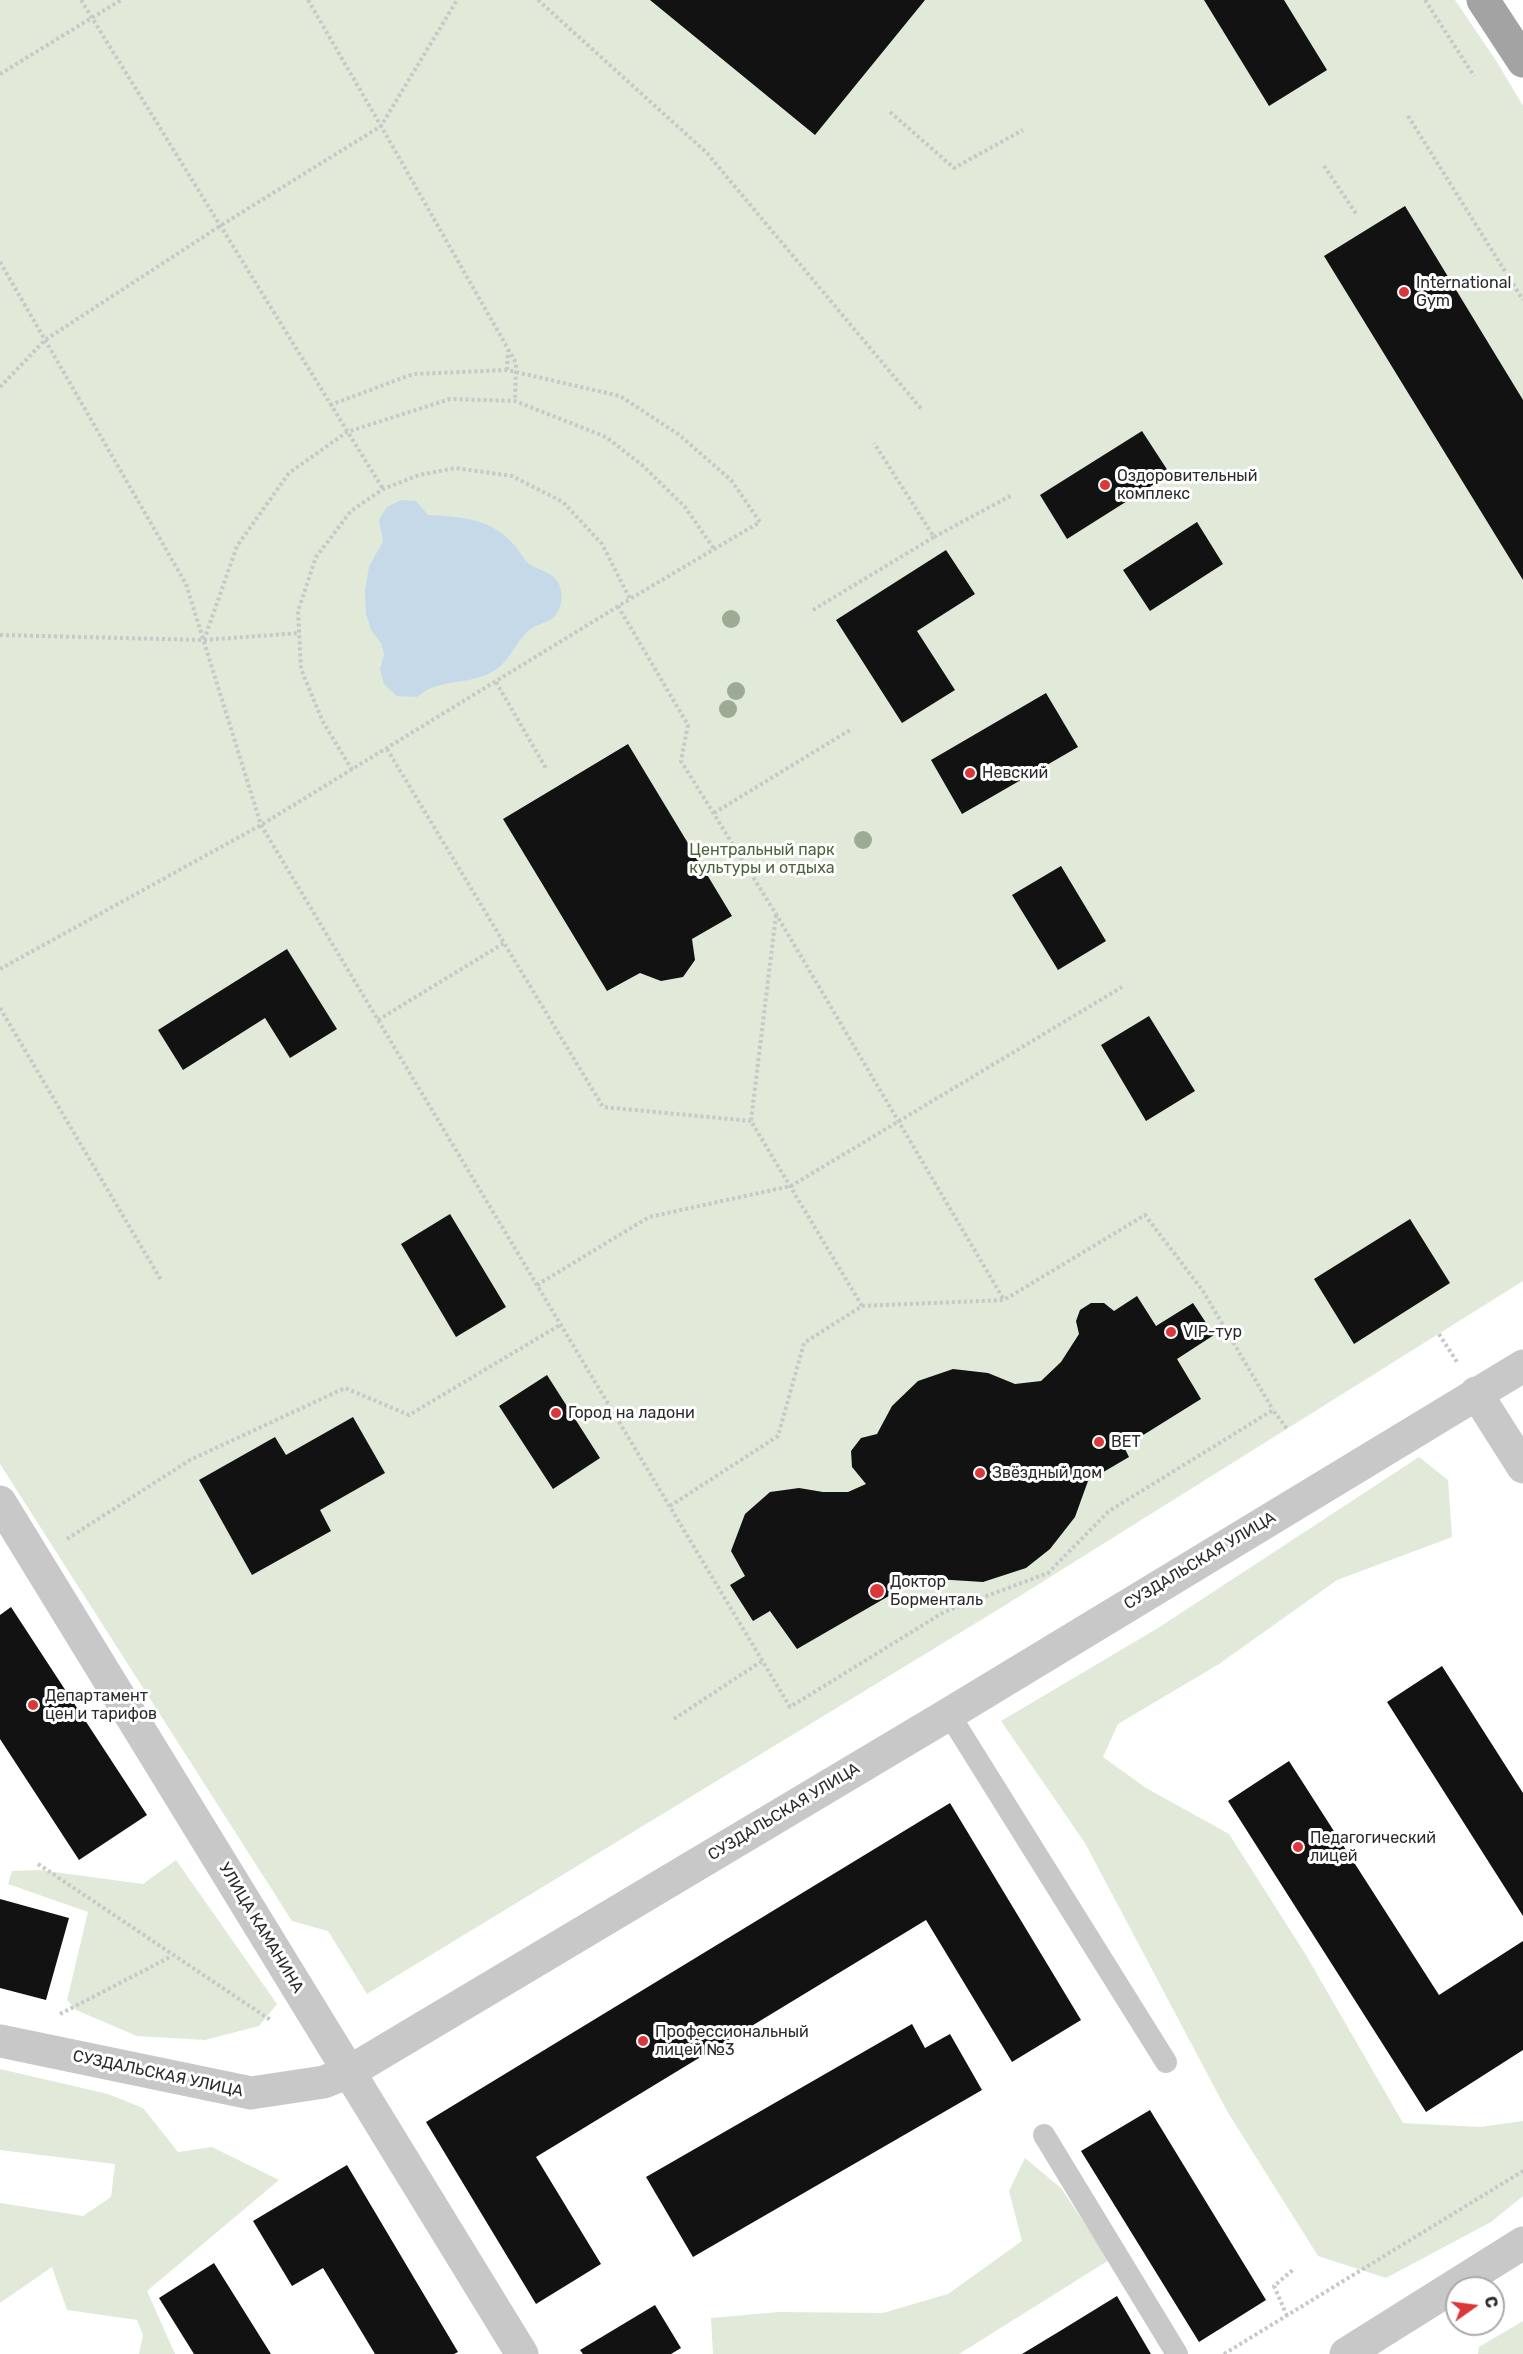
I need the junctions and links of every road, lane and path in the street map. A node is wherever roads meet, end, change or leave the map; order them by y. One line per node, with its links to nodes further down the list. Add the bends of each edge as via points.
1 (81, 0): 8 (path)
2 (121, 0): 8 (path)
3 (308, 0): 14 (path)
4 (457, 0): 14 (path)
5 (538, 0): 28 (path, via 706,152)
6 (1425, 0): 11 (path)
7 (1483, 0): 9 (main road)
8 (92, 18): 10 (path); 18 (path)
9 (1521, 53)
10 (0, 74)
11 (1474, 76)
12 (890, 112): 15 (path, via 954,168)
13 (1408, 116): 20 (path)
14 (381, 126): 18 (path); 22 (path)
15 (1023, 130)
16 (1324, 166): 17 (path)
17 (1357, 214)
18 (220, 226): 21 (path); 27 (path)
19 (0, 262): 21 (path)
20 (1523, 300)
21 (45, 340): 25 (path); 40 (path, via 186,584)
22 (508, 351): 23 (path); 24 (path, via 516,363)
23 (507, 370): 24 (path); 27 (path, via 413,374)
24 (516, 373): 26 (path); 34 (path, via 620,396 678,434 731,480 760,522)
25 (0, 387)
26 (515, 401): 29 (path, via 450,399); 34 (path, via 606,436 685,507)
27 (330, 405): 29 (path)
28 (922, 410)
29 (347, 432): 31 (path); 40 (path, via 289,473 237,546)
30 (874, 443): 33 (path)
31 (383, 489): 35 (path, via 419,475 455,468 512,476 563,502 602,544); 38 (path, via 351,512 316,557 298,611)
32 (1012, 495): 33 (path)
33 (934, 537): 37 (path)
34 (714, 549): 35 (path)
35 (630, 599): 36 (path)
36 (618, 606): 41 (path); 46 (path, via 688,725 681,761)
37 (813, 610)
38 (300, 633): 40 (path); 45 (path, via 301,669 322,722)
39 (0, 635): 40 (path)
40 (203, 640): 47 (path)
41 (496, 682): 43 (path); 44 (path)
42 (850, 730): 46 (path)
43 (387, 749): 45 (path); 49 (path)
44 (547, 770)
45 (352, 771): 47 (path)
46 (714, 813): 48 (path)
47 (261, 825): 50 (path); 53 (path)
48 (776, 914): 54 (path); 55 (path)
49 (504, 943): 53 (path); 54 (path, via 603,1107)
50 (0, 969)
51 (1122, 987): 55 (path)
52 (0, 1008): 57 (path)
53 (378, 1020): 58 (path)
54 (751, 1121): 56 (path)
55 (898, 1121): 56 (path); 59 (path)
56 (791, 1186): 58 (path, via 649,1217); 60 (path)
57 (161, 1280)
58 (537, 1285): 61 (path)
59 (1004, 1300): 60 (path); 64 (path, via 1145,1215 1203,1291)
60 (862, 1306): 68 (path, via 804,1343 778,1436)
61 (560, 1324): 68 (path); 69 (path, via 409,1415 345,1388 190,1460)
62 (1523, 1365): 63 (street, СУЗДАЛЬСКАЯ УЛИЦА)
63 (1476, 1393): 66 (street); 71 (street, СУЗДАЛЬСКАЯ УЛИЦА)
64 (1274, 1410): 65 (path); 70 (path, via 1109,1512 1048,1573 944,1612 790,1707)
65 (1287, 1429)
66 (1523, 1467)
67 (0, 1502): 69 (street, УЛИЦА КАМАНИНА)
68 (670, 1506): 70 (path)
69 (36, 1559): 77 (street, УЛИЦА КАМАНИНА)
70 (762, 1661): 72 (path)
71 (949, 1714): 76 (lane); 77 (street, СУЗДАЛЬСКАЯ УЛИЦА)
72 (674, 1719)
73 (172, 1956): 74 (path)
74 (57, 2016)
75 (0, 2041): 77 (street, СУЗДАЛЬСКАЯ УЛИЦА, via 251,2093 324,2082)
76 (1166, 2062)
77 (349, 2072): 84 (street, УЛИЦА КАМАНИНА)
78 (1044, 2135): 85 (lane)
79 (1523, 2171): 82 (path)
80 (1523, 2243): 83 (street)
81 (1294, 2269): 82 (path, via 1274,2286)
82 (1287, 2316): 86 (path)
83 (1349, 2353)
84 (522, 2354)
85 (1177, 2354)
86 (1224, 2354)

